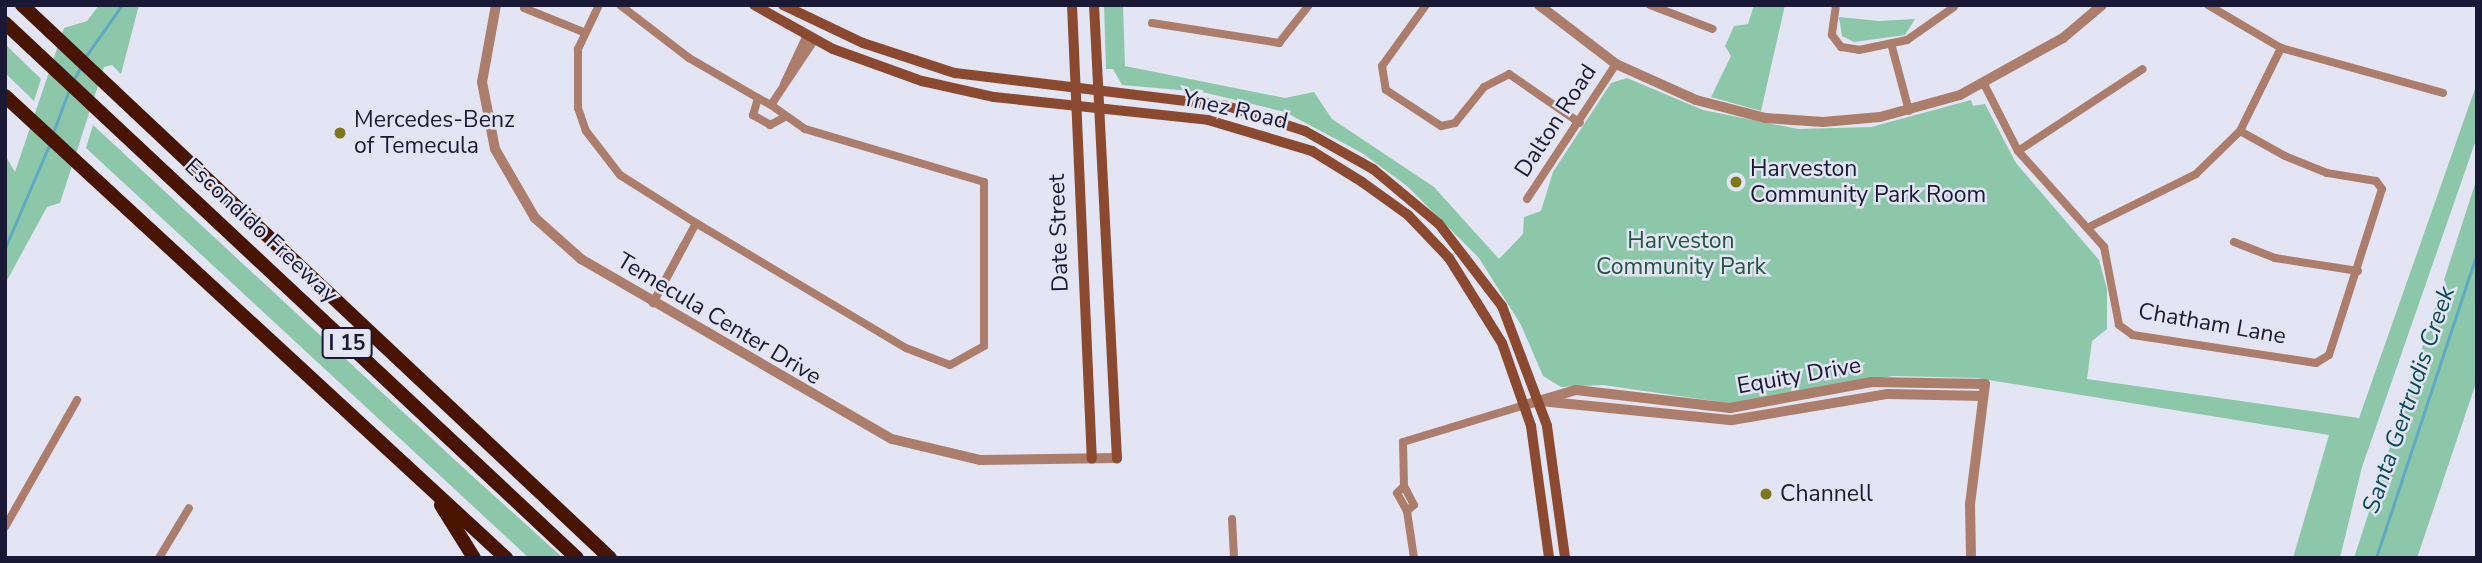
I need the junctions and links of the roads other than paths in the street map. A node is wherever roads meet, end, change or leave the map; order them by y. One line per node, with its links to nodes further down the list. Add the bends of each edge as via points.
1 (496, 5): 47 (street, Temecula Center Drive, via 482,82 500,161 545,229)
2 (600, 5): 21 (street)
3 (620, 5): 33 (street, via 688,58)
4 (754, 5): 22 (main road, Ynez Road)
5 (783, 5): 25 (main road, Ynez Road)
6 (1072, 5): 29 (main road, Date Street)
7 (1094, 5): 30 (main road, Date Street)
8 (1309, 5): 19 (street, via 1279,43)
9 (1426, 5): 39 (street, via 1382,66 1386,90 1441,126 1455,123 1484,87 1509,75)
10 (1539, 5): 26 (street)
11 (1650, 5): 20 (street)
12 (1836, 5): 23 (street, via 1832,36 1841,47)
13 (2102, 5): 28 (street, via 2063,38)
14 (2208, 5): 24 (street)
15 (1954, 7): 23 (street, via 1925,32)
16 (524, 8): 21 (street)
17 (25, 9): 62 (highway)
18 (5, 23): 61 (highway, Escondido Freeway / I 15)
19 (1152, 23)
20 (1713, 29)
21 (583, 32): 43 (street, via 575,73 578,108 599,154)
22 (811, 37): 25 (main road, via 821,32 873,54); 34 (street); 35 (main road, Ynez Road, via 922,81)
23 (1892, 47): 37 (street)
24 (2281, 48): 31 (street); 40 (street)
25 (887, 52): 29 (main road, Ynez Road, via 975,78)
26 (1616, 64): 37 (street, via 1696,100 1765,118 1851,121); 39 (street, Dalton Road)
27 (2143, 69): 41 (street)
28 (1984, 84): 37 (street); 41 (street, Chatham Lane)
29 (1075, 90): 30 (main road, Ynez Road); 35 (main road, Date Street)
30 (1096, 92): 36 (main road, Date Street); 50 (main road, Ynez Road, via 1227,106 1305,131 1373,169 1439,224 1482,276 1516,336)
31 (2443, 93)
32 (5, 96): 54 (highway, I 15)
33 (758, 97): 34 (street); 38 (street, via 752,107 758,119 770,125)
34 (771, 105): 38 (street)
35 (1075, 106): 36 (main road, Ynez Road); 53 (main road, Date Street)
36 (1097, 108): 51 (main road, Ynez Road, via 1262,133 1312,151 1362,182 1408,215 1449,258 1496,331); 52 (main road, Date Street)
37 (1909, 111)
38 (785, 117): 43 (street, via 805,129 984,182 984,346 950,365 906,348)
39 (1580, 123): 42 (street, Dalton Road)
40 (2240, 131): 44 (street, via 2196,174); 46 (street, via 2327,173 2376,181 2381,199)
41 (2018, 151): 44 (street, Chatham Lane)
42 (1527, 199)
43 (696, 223): 47 (street)
44 (2091, 226): 46 (street, Chatham Lane, via 2113,274 2119,325 2133,335 2316,363 2329,355)
45 (2234, 242): 46 (street, via 2275,258)
46 (2358, 271)
47 (653, 303): 53 (street, Temecula Center Drive, via 901,443 980,460)
48 (1983, 396): 50 (street, Equity Drive, via 1888,394 1732,420); 50 (street, Equity Drive, via 1985,384 1872,382 1751,407 1688,405 1597,390 1555,393); 67 (street, via 1970,504)
49 (77, 400): 57 (street)
50 (1540, 401): 51 (street, Equity Drive); 66 (main road, Ynez Road)
51 (1525, 405): 64 (street, via 1413,435 1401,454 1404,486 1413,493 1414,505 1407,511); 65 (main road, Ynez Road)
52 (1116, 458): 53 (street, Temecula Center Drive)
53 (1092, 459)
54 (432, 489): 59 (highway); 60 (highway, I 15)
55 (189, 508): 58 (street)
56 (1233, 519): 63 (street)
57 (5, 527)
58 (159, 558)
59 (474, 558)
60 (506, 558)
61 (578, 558)
62 (610, 558)
63 (1234, 558)
64 (1414, 558)
65 (1549, 558)
66 (1565, 558)
67 (1971, 558)

